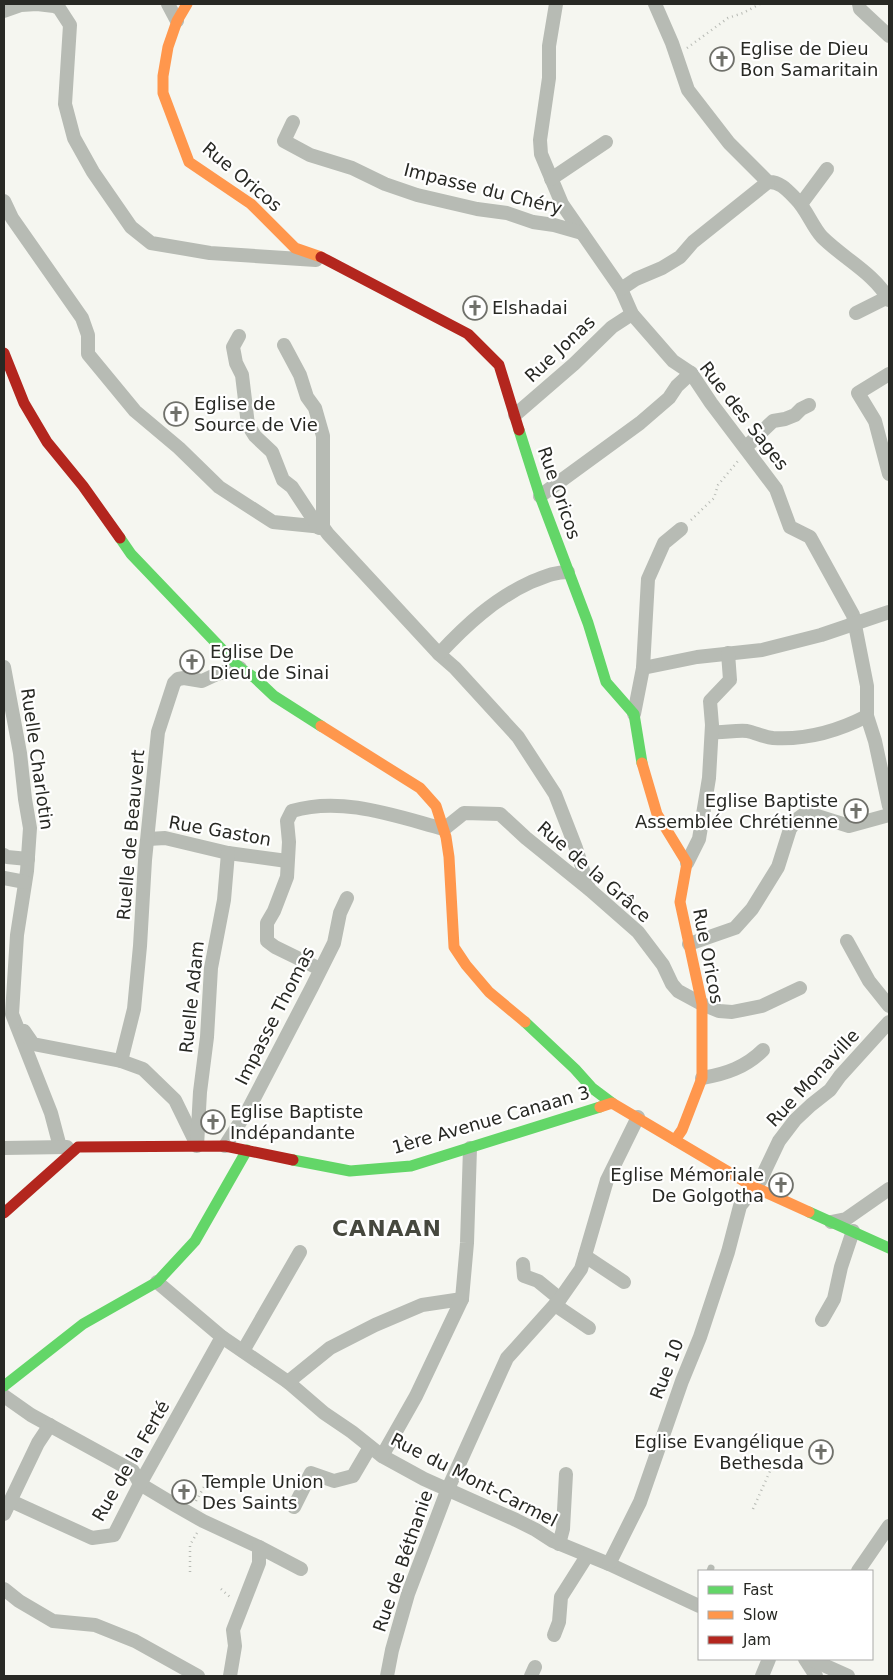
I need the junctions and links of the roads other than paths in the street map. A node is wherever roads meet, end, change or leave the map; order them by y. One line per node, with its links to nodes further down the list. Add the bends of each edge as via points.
1 (168, 4): 7 (street)
2 (188, 4): 7 (street, Rue Oricos)
3 (556, 4): 12 (street, Rue des Sages, via 548,46 549,78 540,140)
4 (655, 4): 13 (street, via 688,90 729,143)
5 (859, 4): 8 (street, via 860,9)
6 (4, 11): 17 (street, via 21,5 54,6 70,25 65,104 74,138 131,227 151,243 210,253 312,261)
7 (177, 21): 17 (street, Rue Oricos, via 168,47 163,93 190,162 251,204 295,248)
8 (889, 36)
9 (293, 122): 16 (street, Impasse du Chéry, via 284,141 310,155 352,168 384,184 417,195 507,213)
10 (606, 142): 12 (street)
11 (827, 169): 15 (street)
12 (551, 179): 16 (street, Rue des Sages, via 562,204)
13 (768, 182): 15 (street, via 775,181); 18 (street, via 693,242 680,257)
14 (4, 201): 33 (street, via 12,218 82,318 88,335 88,354 135,411 180,448 219,487 273,522)
15 (801, 204): 19 (street, via 822,236 874,280)
16 (582, 233): 18 (street, Rue des Sages)
17 (326, 259): 29 (street, Rue Oricos, via 468,334 500,365)
18 (621, 289): 21 (street, Rue des Sages)
19 (888, 299): 20 (street)
20 (856, 313)
21 (632, 314): 26 (street, Rue des Sages, via 673,361); 29 (street, Rue Jonas, via 612,327)
22 (238, 336): 33 (street, via 233,347 246,392 248,425 272,452 283,480 292,487)
23 (284, 345): 33 (street, via 315,408 323,436)
24 (4, 353): 25 (street)
25 (6, 370): 41 (street, via 47,442 131,554)
26 (691, 373): 30 (street, Rue des Sages); 32 (street, via 640,423)
27 (889, 374): 31 (street, via 858,393 875,421)
28 (809, 405): 30 (street, via 795,415 773,421)
29 (515, 415): 32 (street, Rue Oricos)
30 (746, 449): 37 (street, Rue des Sages, via 776,489 790,527 810,537)
31 (889, 474)
32 (540, 496): 35 (street, Rue Oricos)
33 (321, 527): 39 (street)
34 (681, 529): 42 (street, via 664,544 648,579)
35 (568, 572): 39 (street, via 555,572 493,603); 43 (street, Rue Oricos, via 606,682)
36 (889, 612): 37 (street)
37 (856, 623): 38 (street, via 762,650); 44 (street, Rue des Sages, via 867,686)
38 (728, 653): 42 (street); 45 (street, via 730,680 710,701)
39 (439, 654): 57 (street, via 518,737 555,794)
40 (4, 667): 52 (street, Ruelle Charlotin, via 30,828)
41 (240, 668): 48 (street, via 274,696 420,788 436,806); 49 (street, Ruelle de Beauvert, via 202,681 184,678 174,683 158,732)
42 (643, 668): 43 (street)
43 (634, 714): 54 (street, via 642,762 657,814)
44 (867, 716): 45 (street, via 816,735 772,738 745,731); 46 (street, Rue des Sages)
45 (712, 732): 54 (street, via 709,778 699,838)
46 (889, 806)
47 (889, 815): 60 (street, via 849,826 804,814 790,829 778,866 752,909 735,928)
48 (444, 829): 53 (street, via 381,811 339,806 305,807 292,812 287,821); 57 (street, Rue de la Grâce, via 464,813 500,814); 70 (street, via 449,857 454,947 490,992)
49 (148, 839): 50 (street, Rue Gaston, via 165,838); 68 (street, Ruelle de Beauvert, via 134,1009)
50 (228, 853): 53 (street, Rue Gaston); 74 (street, Ruelle Adam, via 224,900 211,968)
51 (4, 855): 52 (street)
52 (28, 859): 56 (street, Ruelle Charlotin)
53 (287, 861): 61 (street, via 287,877 267,924 267,941)
54 (688, 863): 60 (street, Rue Oricos, via 680,902)
55 (4, 878): 56 (street)
56 (25, 882): 65 (street, Ruelle Charlotin)
57 (589, 889): 63 (street, Rue de la Grâce, via 638,932 678,991)
58 (347, 898): 61 (street, Impasse Thomas, via 340,913 334,943)
59 (847, 941): 64 (street, via 868,981)
60 (689, 944): 63 (street, Rue Oricos)
61 (320, 969): 75 (street, Impasse Thomas, via 250,1108)
62 (800, 988): 63 (street, Rue de la Grâce, via 762,1006 732,1012)
63 (702, 1004): 69 (street, Rue Oricos)
64 (889, 1006)
65 (8, 1009): 68 (street, via 34,1044); 73 (street, Ruelle Charlotin, via 51,1113)
66 (889, 1022): 80 (street, Rue Monaville, via 830,1090 795,1120 779,1141)
67 (763, 1050): 69 (street, via 740,1068)
68 (121, 1061): 74 (street, via 143,1069 175,1100)
69 (702, 1078): 72 (street, Rue Oricos)
70 (612, 1103): 71 (street, 1ère Avenue Canaan 3); 78 (street, 1ère Avenue Canaan 3)
71 (638, 1117): 72 (street, 1ère Avenue Canaan 3); 87 (street, Rue de Béthanie, via 607,1180)
72 (675, 1140): 80 (street, 1ère Avenue Canaan 3)
73 (60, 1146): 76 (street); 77 (street)
74 (197, 1146): 75 (street, 1ère Avenue Canaan 3); 77 (street, 1ère Avenue Canaan 3)
75 (225, 1146): 79 (street, 1ère Avenue Canaan 3)
76 (4, 1148)
77 (78, 1148): 82 (street)
78 (470, 1148): 79 (street, 1ère Avenue Canaan 3, via 410,1166 350,1171); 91 (street)
79 (247, 1150): 89 (street, via 195,1241)
80 (754, 1187): 83 (street, 1ère Avenue Canaan 3); 113 (street, Rue 10, via 740,1206 700,1336 640,1502)
81 (889, 1189): 83 (street, via 846,1218)
82 (4, 1213)
83 (831, 1222): 84 (street, 1ère Avenue Canaan 3)
84 (853, 1231): 85 (street, 1ère Avenue Canaan 3); 93 (street, via 834,1299)
85 (889, 1248)
86 (300, 1252): 96 (street)
87 (585, 1256): 90 (street); 92 (street, Rue de Béthanie, via 581,1269)
88 (523, 1264): 92 (street, via 524,1276 538,1281)
89 (157, 1282): 95 (street, Rue du Mont-Carmel); 98 (street, via 83,1324)
90 (624, 1282)
91 (462, 1299): 97 (street, via 422,1305 375,1325 330,1348); 102 (street, via 416,1396)
92 (557, 1302): 94 (street); 105 (street, Rue de Béthanie, via 508,1358)
93 (822, 1320)
94 (589, 1328)
95 (222, 1338): 96 (street, Rue du Mont-Carmel); 104 (street, Rue de la Ferté)
96 (243, 1351): 97 (street, Rue du Mont-Carmel)
97 (288, 1382): 101 (street, Rue du Mont-Carmel)
98 (4, 1386)
99 (4, 1396): 100 (street)
100 (50, 1425): 104 (street, via 133,1471); 106 (street)
101 (370, 1447): 102 (street, Rue du Mont-Carmel); 107 (street, via 353,1476 334,1481 307,1472)
102 (382, 1456): 105 (street, Rue du Mont-Carmel)
103 (566, 1474): 110 (street)
104 (140, 1484): 106 (street, Rue de la Ferté, via 114,1535 92,1538); 111 (street)
105 (448, 1491): 110 (street, Rue du Mont-Carmel, via 516,1520); 124 (street, Rue de Béthanie, via 408,1594)
106 (11, 1501): 108 (street)
107 (294, 1507)
108 (4, 1514)
109 (889, 1526): 115 (street)
110 (559, 1544): 112 (street, Rue du Mont-Carmel)
111 (259, 1547): 114 (street); 123 (street, via 259,1563 233,1630 235,1646)
112 (587, 1556): 113 (street, Rue du Mont-Carmel); 118 (street, via 561,1597 559,1622)
113 (608, 1564): 117 (street, Rue du Mont-Carmel)
114 (301, 1569)
115 (859, 1570)
116 (4, 1589): 122 (street, via 53,1621 95,1625 135,1641)
117 (698, 1605)
118 (554, 1635)
119 (769, 1660): 125 (street)
120 (806, 1660): 126 (street)
121 (812, 1660): 127 (street)
122 (198, 1676)
123 (230, 1676)
124 (387, 1676)
125 (762, 1676)
126 (816, 1676)
127 (848, 1676)

